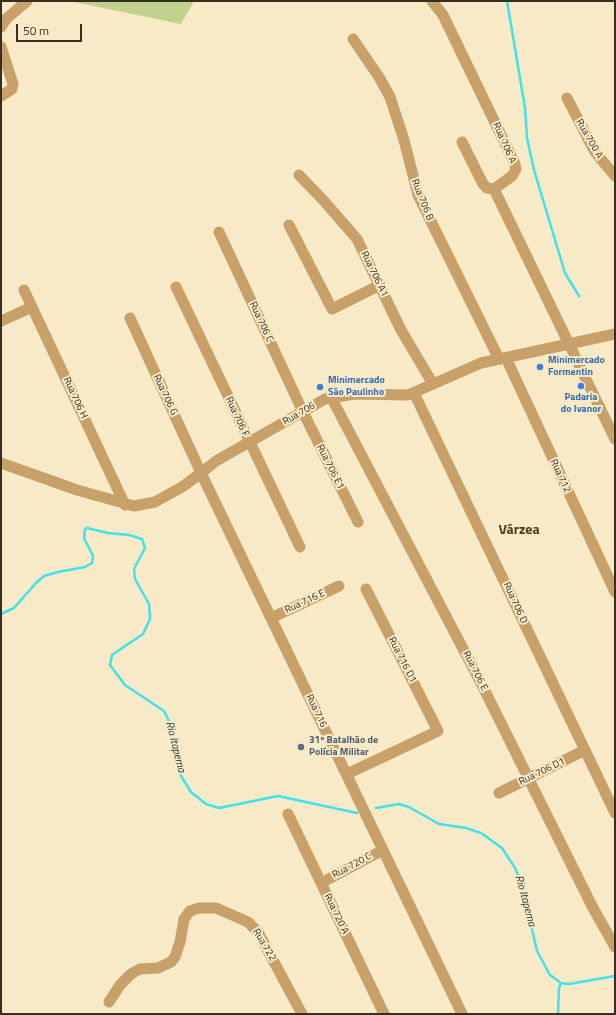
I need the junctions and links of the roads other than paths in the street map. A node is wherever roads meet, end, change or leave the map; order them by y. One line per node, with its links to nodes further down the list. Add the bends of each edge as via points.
1 (28, 1): 3 (street, via 6,19)
2 (432, 1): 11 (street, Rua 706 A, via 443,15 515,164 516,169 512,176)
3 (1, 27)
4 (353, 39): 22 (street, Rua 706 B, via 390,97 418,195)
5 (1, 47): 6 (street, via 13,84 12,89)
6 (1, 96)
7 (567, 98): 10 (street, Rua 700 A, via 595,152)
8 (462, 142): 11 (street, via 483,184 486,188)
9 (299, 175): 14 (street, Rua 706 A1, via 352,231)
10 (615, 176)
11 (494, 189): 21 (street)
12 (289, 225): 14 (street, via 332,308)
13 (219, 232): 26 (street, Rua 706 C)
14 (380, 285): 23 (street, Rua 706 A1, via 401,330)
15 (176, 287): 28 (street, Rua 706 F)
16 (24, 290): 17 (street, Rua 706 H)
17 (32, 307): 19 (street); 31 (street, Rua 706 H)
18 (130, 318): 30 (street, Rua 706 G)
19 (1, 321)
20 (615, 334): 21 (street, Rua 706)
21 (570, 345): 22 (street, Rua 706); 27 (street)
22 (503, 358): 23 (street, Rua 706, via 472,366); 36 (street, Rua 712)
23 (433, 384): 24 (street, Rua 706)
24 (414, 393): 25 (street, Rua 706, via 401,396 354,394); 38 (street, Rua 706 D)
25 (332, 397): 26 (street, Rua 706); 40 (street, Rua 706 E)
26 (303, 412): 28 (street, Rua 706); 32 (street, Rua 706 E1)
27 (615, 439)
28 (249, 442): 30 (street, Rua 706); 33 (street, Rua 706 F)
29 (1, 463): 31 (street, Rua 706)
30 (201, 473): 31 (street, Rua 706, via 155,502 142,506); 37 (street, Rua 716)
31 (125, 505)
32 (358, 522)
33 (300, 547)
34 (339, 586): 37 (street, Rua 716 E)
35 (366, 589): 39 (street, Rua 716 D1, via 438,731)
36 (615, 592)
37 (271, 618): 39 (street, Rua 716)
38 (585, 750): 40 (street, Rua 706 D1); 42 (street, Rua 706 D)
39 (347, 774): 44 (street, Rua 716)
40 (529, 778): 41 (street, Rua 706 D1); 46 (street, Rua 706 E)
41 (499, 793)
42 (615, 813)
43 (288, 814): 45 (street, Rua 720 A)
44 (383, 850): 45 (street, Rua 720 C); 50 (street, Rua 716)
45 (321, 883): 49 (street, Rua 720 A)
46 (615, 947)
47 (109, 1002): 48 (street, Rua 722, via 131,974 140,969 158,968 171,962 180,942 184,919 190,911 216,908 248,922 258,932)
48 (302, 1014)
49 (384, 1014)
50 (462, 1014)

